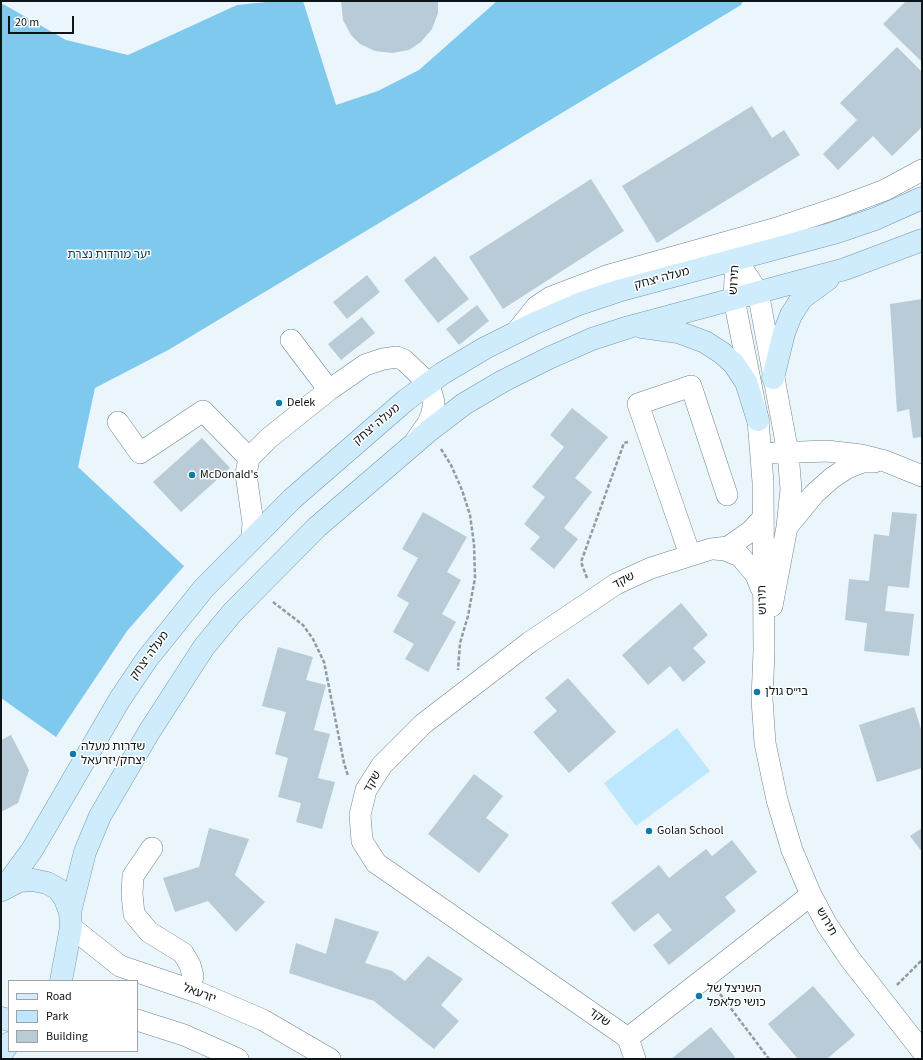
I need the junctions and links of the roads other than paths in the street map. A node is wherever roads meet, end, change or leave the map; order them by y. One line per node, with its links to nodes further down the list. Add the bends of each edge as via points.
1 (922, 170): 9 (street, via 885,190 837,208 780,227 609,275 551,298 536,307)
2 (922, 198): 4 (main road, מעלה יצחק, via 875,219 834,233)
3 (922, 240): 5 (main road)
4 (736, 259): 6 (street, תירוש); 7 (street, תירוש); 9 (main road, מעלה יצחק, via 618,291 579,304)
5 (845, 269): 6 (main road); 11 (main road, via 818,284 802,298 791,315 784,333)
6 (758, 292): 7 (main road); 11 (street, תירוש)
7 (734, 299): 8 (main road); 14 (street, תירוש)
8 (629, 327): 14 (main road, via 678,332 705,342 722,353 734,364 746,382); 16 (main road, via 549,358 503,381 464,404)
9 (518, 331): 12 (main road, מעלה יצחק)
10 (291, 340): 13 (street)
11 (773, 378): 18 (street, תירוש)
12 (429, 384): 13 (street, via 404,360 397,357 383,358 364,365); 16 (street, via 434,402); 25 (main road, מעלה יצחק, via 370,430)
13 (329, 390): 19 (street, via 269,438)
14 (758, 420): 17 (street, תירוש)
15 (118, 422): 19 (street, via 140,453 203,411)
16 (422, 437): 33 (main road, via 317,527 232,613 204,647 100,816 85,852)
17 (761, 452): 18 (street); 23 (street, תירוש)
18 (788, 453): 20 (street, via 827,451); 24 (street, תירוש, via 791,490)
19 (250, 458): 25 (street, via 246,474 253,523)
20 (885, 461): 21 (street); 24 (street, via 863,462 847,468 832,478 814,494)
21 (922, 476)
22 (727, 495): 27 (street, via 691,386 638,404)
23 (762, 518): 26 (street, שקד, via 739,541 728,547); 28 (street, תירוש)
24 (787, 527): 29 (street, תירוש)
25 (252, 538): 31 (main road, מעלה יצחק, via 204,588 147,659 120,699 32,850)
26 (711, 549): 27 (street, שקד); 28 (street, שקד, via 725,550 740,556 756,575)
27 (690, 555): 37 (street, שקד, via 651,568 616,584 530,642 423,724 382,765 365,795 360,815 362,841 376,863)
28 (763, 593): 29 (street, תירוש)
29 (764, 651): 32 (street, תירוש, via 762,699 765,743 777,800 792,850)
30 (152, 848): 35 (street, via 133,876 134,914 149,932 183,953 193,976)
31 (3, 889): 33 (main road, via 19,881 47,883 58,890 65,899)
32 (811, 895): 37 (street); 39 (street, תירוש, via 850,959)
33 (70, 919): 34 (main road); 35 (street, יזרעאל, via 120,966)
34 (60, 980)
35 (190, 989): 42 (street, יזרעאל, via 263,1020)
36 (138, 1020): 41 (street, via 184,1035)
37 (628, 1038): 43 (street)
38 (8, 1044): 40 (main road)
39 (922, 1051)
40 (1, 1054)
41 (238, 1059)
42 (330, 1059)
43 (635, 1059)

